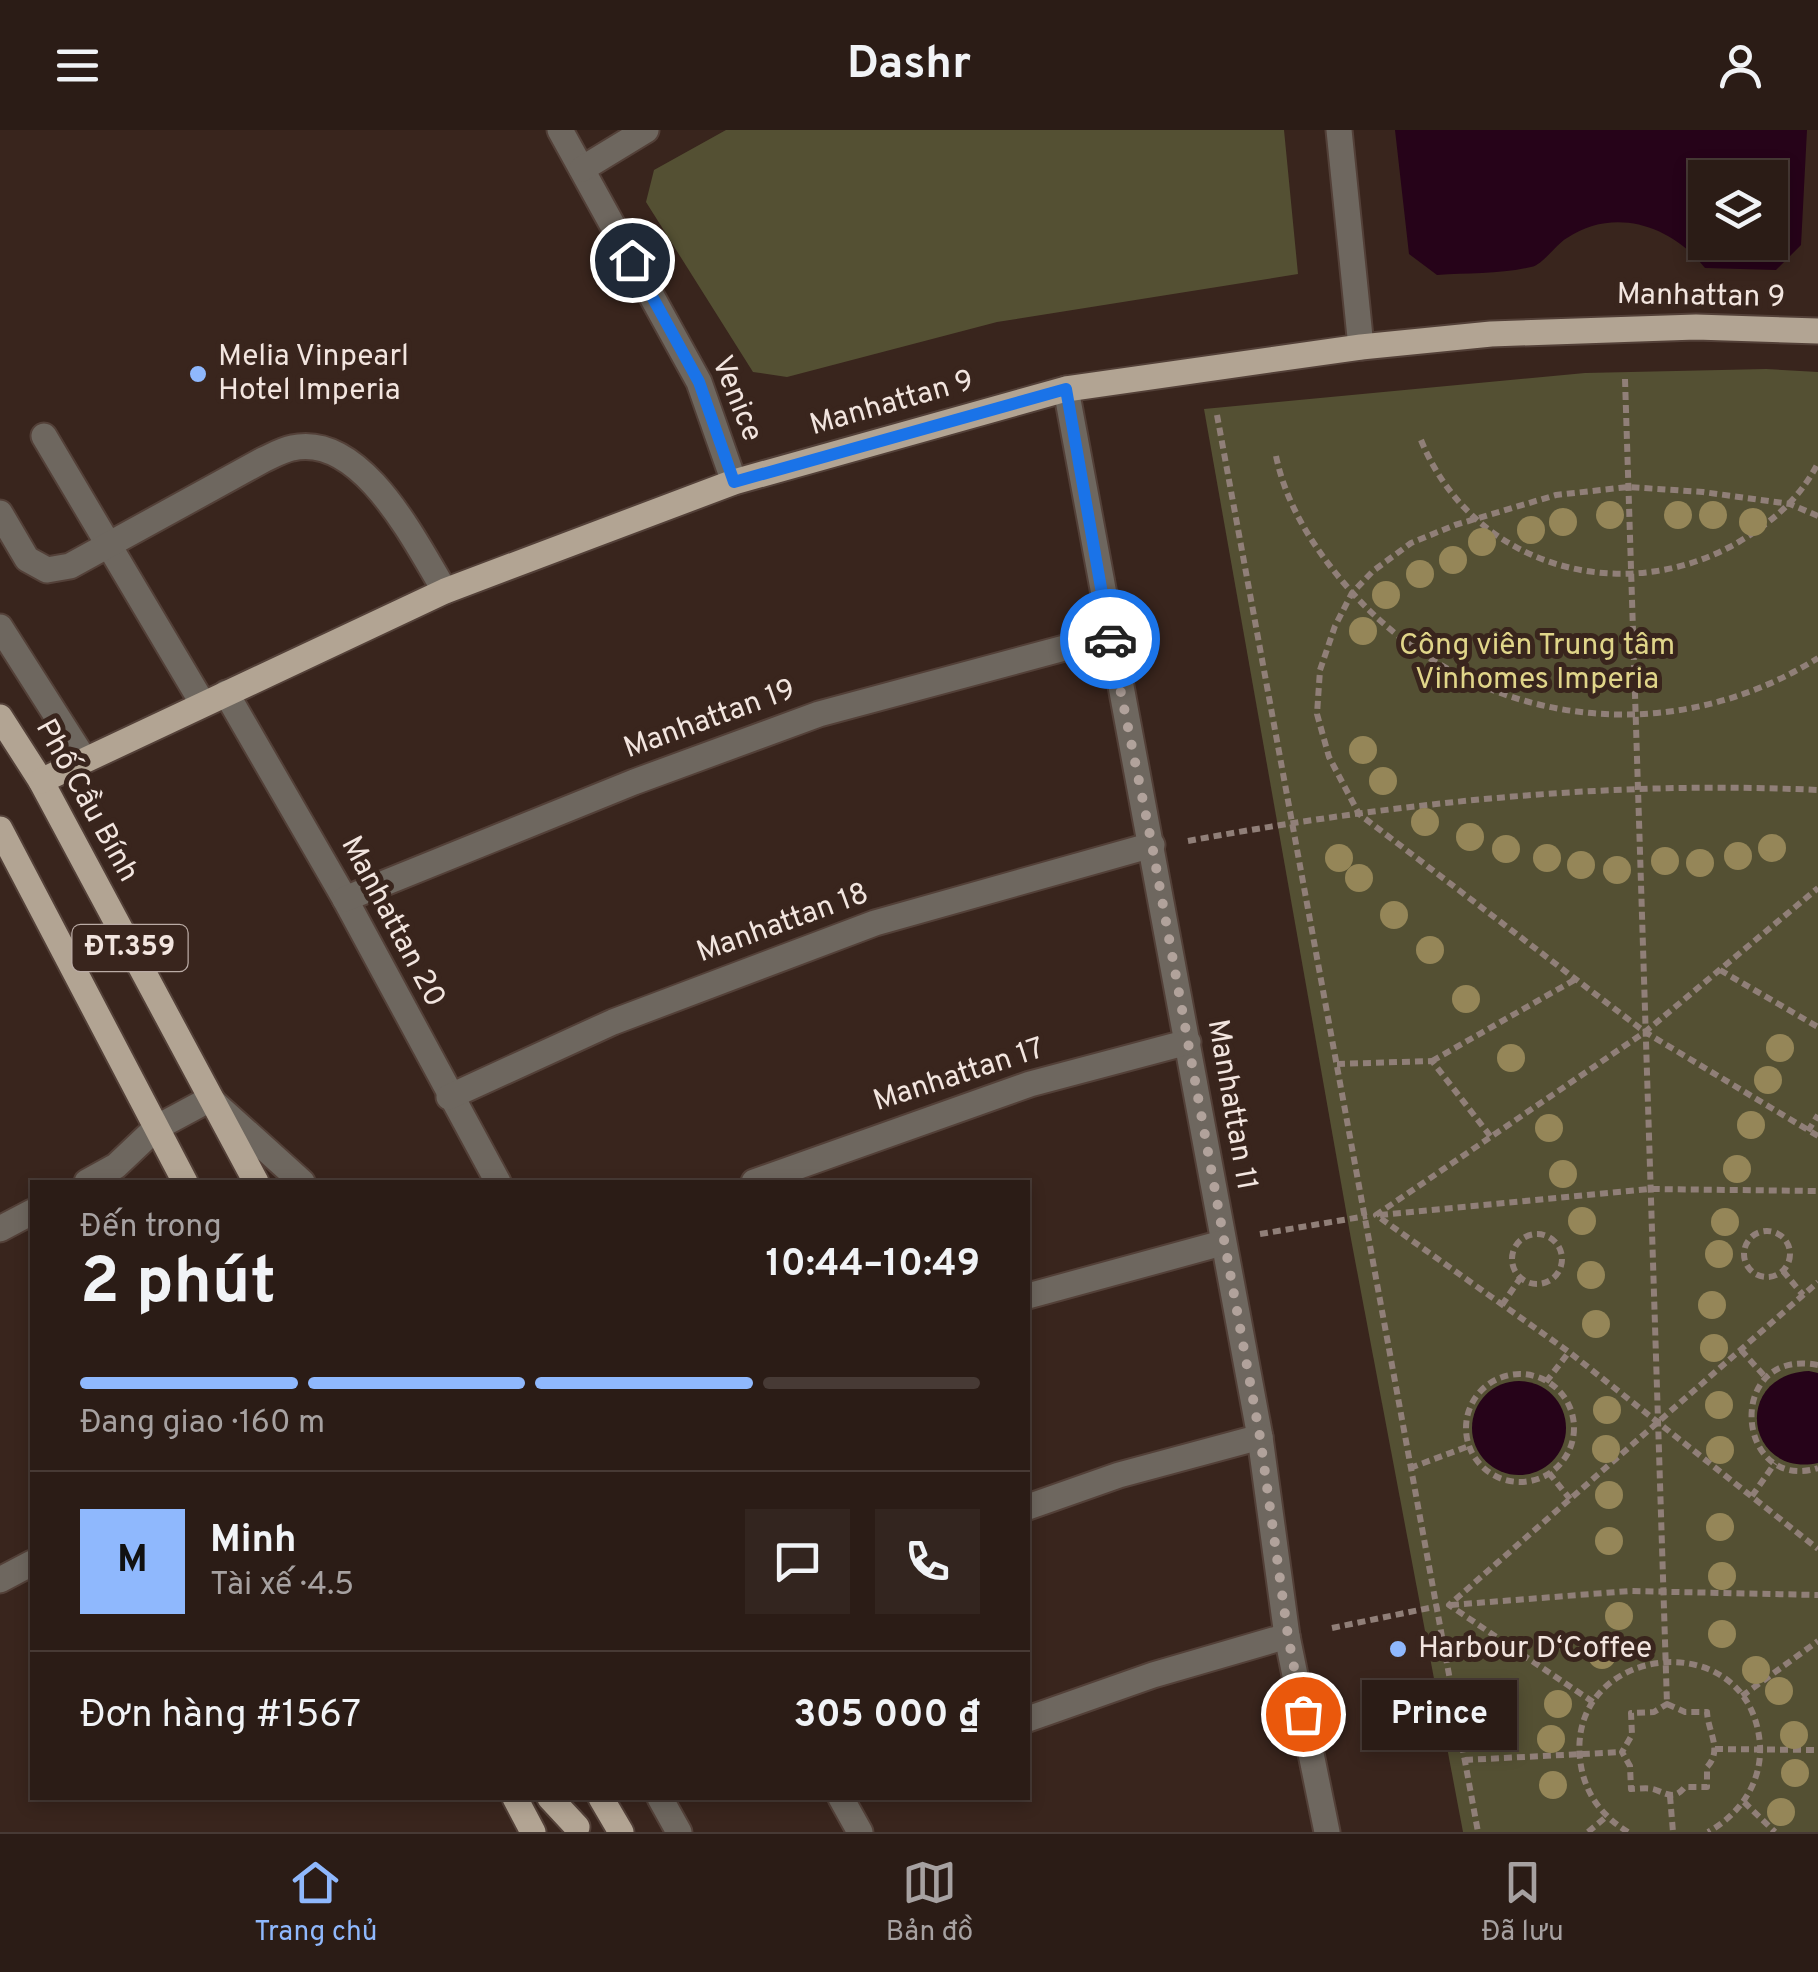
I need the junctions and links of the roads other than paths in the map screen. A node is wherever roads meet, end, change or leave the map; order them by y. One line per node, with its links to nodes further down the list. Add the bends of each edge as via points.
1 (560, 130): 4 (lane, Venice)
2 (646, 130): 4 (lane)
3 (1339, 130): 6 (lane)
4 (582, 170): 9 (lane, Venice, via 699,382)
5 (1818, 331): 6 (main road, Manhattan 9, via 1591,329)
6 (1361, 347): 7 (main road, Manhattan 9)
7 (1066, 389): 9 (main road, Manhattan 9); 14 (lane, Manhattan 11)
8 (44, 436): 11 (lane, Manhattan 20)
9 (734, 482): 12 (main road, Manhattan 9)
10 (0, 513): 11 (lane, via 27,558 47,570)
11 (108, 548): 12 (lane, via 262,460 294,447 332,451 360,467); 15 (lane, Manhattan 20)
12 (444, 591): 15 (main road, Manhattan 9)
13 (0, 627): 17 (lane)
14 (1109, 636): 20 (lane, Manhattan 11); 21 (lane, Manhattan 19, via 819,714)
15 (214, 698): 17 (main road, Manhattan 9); 21 (lane, Manhattan 20)
16 (0, 716): 18 (main road, Phố Cầu Bính / ĐT.359)
17 (84, 758): 18 (main road, Manhattan 9)
18 (42, 781): 24 (main road, Phố Cầu Bính / ĐT.359)
19 (2, 838): 25 (main road, ĐT.359)
20 (1152, 845): 22 (lane, Manhattan 11); 23 (lane, Manhattan 18, via 875,923 613,1022)
21 (344, 899): 23 (lane, Manhattan 20)
22 (1188, 1042): 31 (lane, Manhattan 17, via 1030,1084); 34 (lane, Manhattan 11)
23 (449, 1097): 30 (lane, Manhattan 20)
24 (210, 1099): 25 (lane); 28 (main road, Phố Cầu Bính / ĐT.359); 29 (lane)
25 (156, 1128): 26 (lane, via 116,1166); 27 (main road, ĐT.359)
26 (90, 1180)
27 (184, 1180)
28 (255, 1180)
29 (300, 1180)
30 (497, 1180)
31 (760, 1180)
32 (30, 1213): 33 (lane)
33 (0, 1229)
34 (1222, 1243): 35 (lane); 36 (lane, Manhattan 11)
35 (1030, 1295)
36 (1260, 1437): 37 (lane); 40 (lane, Manhattan 11)
37 (1030, 1507)
38 (30, 1564): 39 (lane)
39 (0, 1580)
40 (1288, 1636): 41 (lane); 53 (lane, Manhattan 11)
41 (1030, 1718)
42 (516, 1800): 49 (main road)
43 (552, 1800): 48 (main road)
44 (567, 1800): 48 (main road)
45 (601, 1800): 50 (main road)
46 (661, 1800): 51 (lane)
47 (845, 1800): 52 (lane)
48 (578, 1830)
49 (533, 1832)
50 (621, 1832)
51 (679, 1832)
52 (860, 1832)
53 (1327, 1832)

